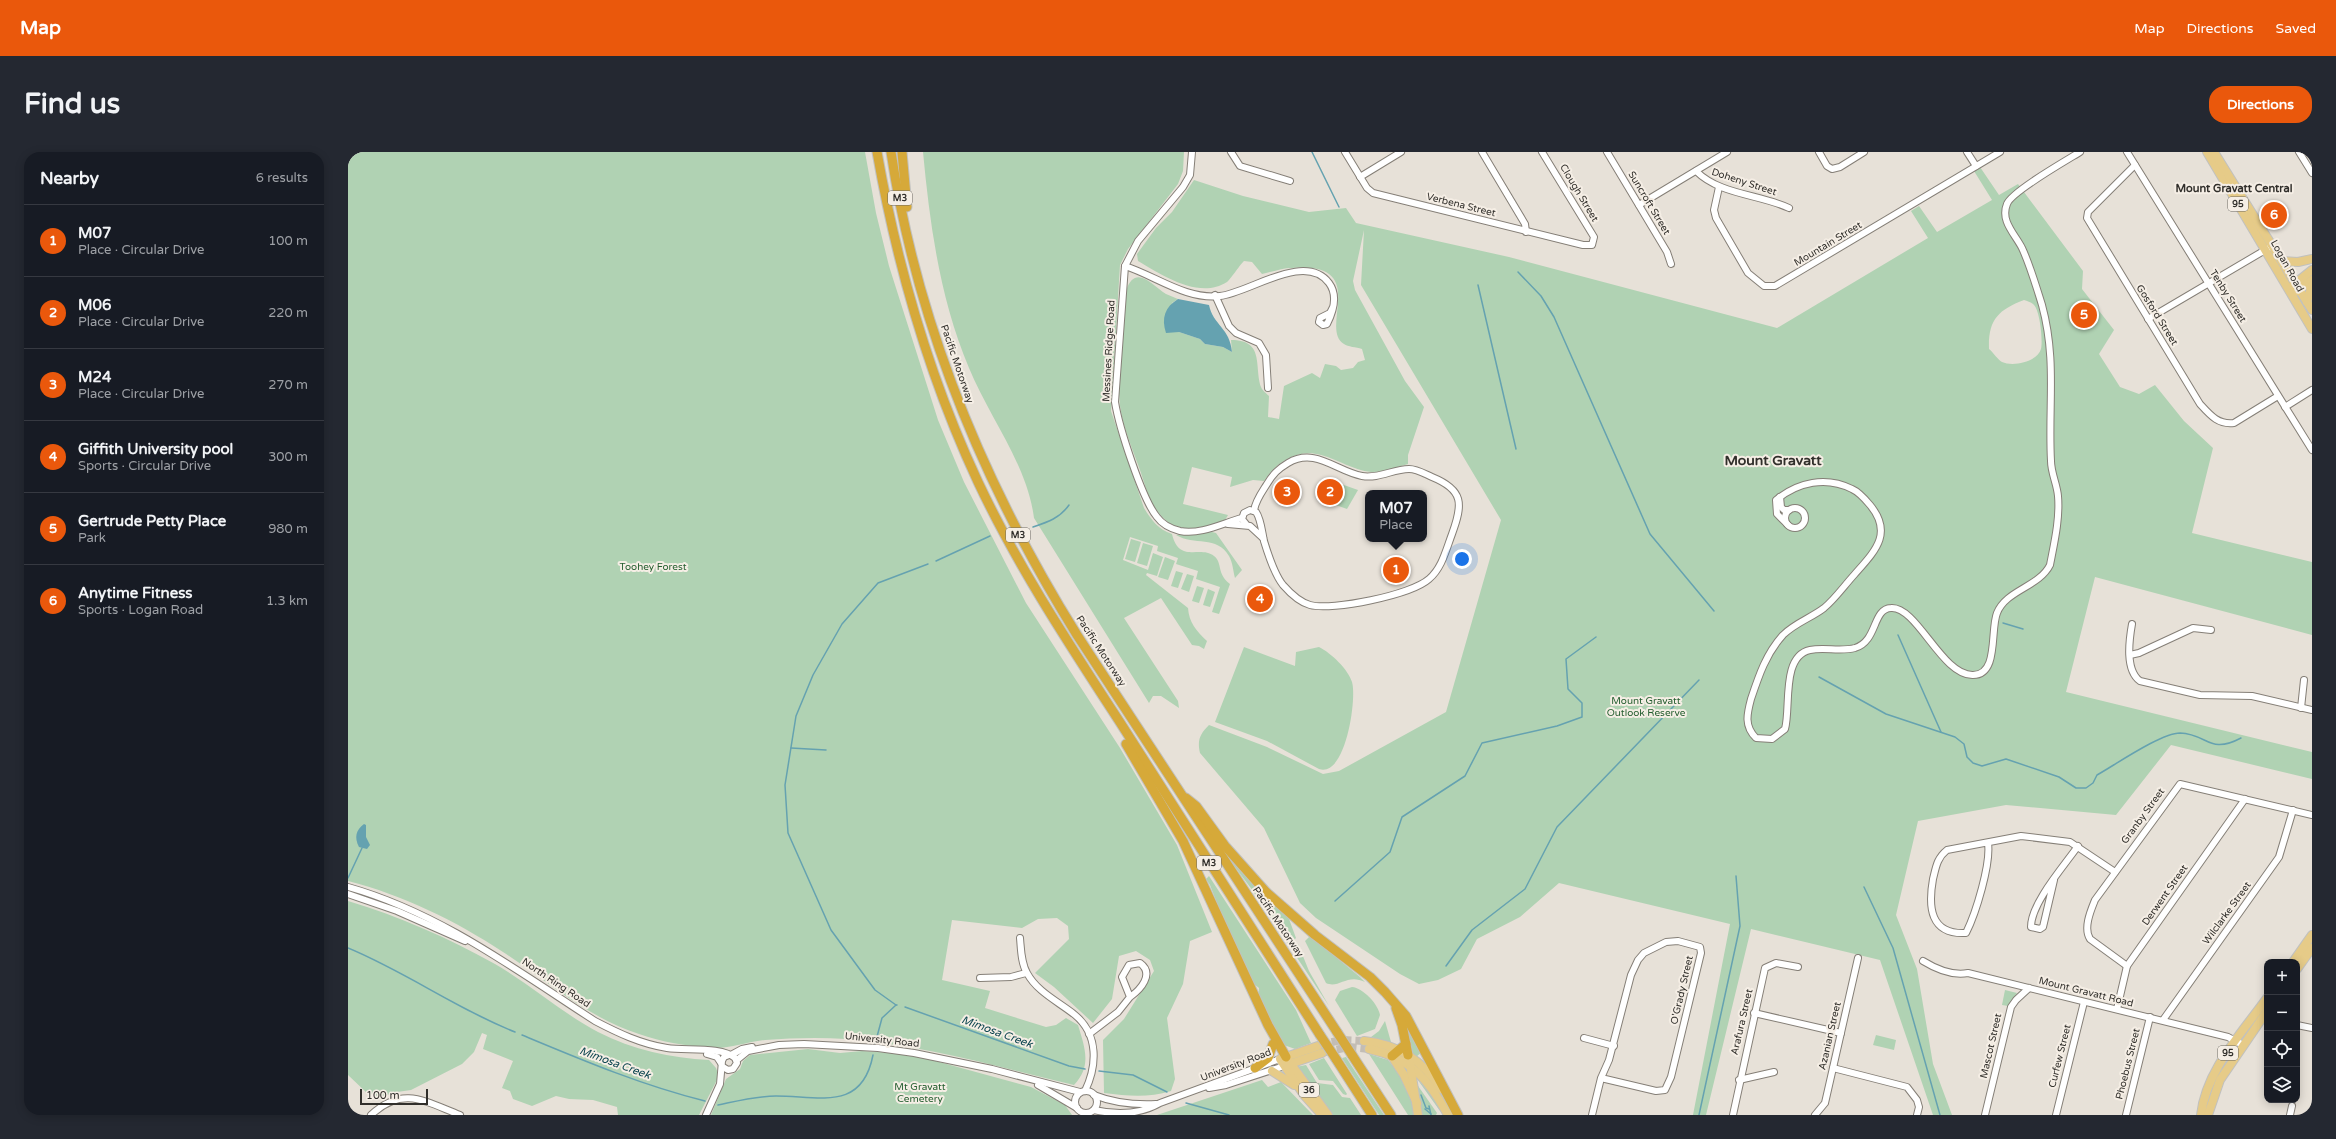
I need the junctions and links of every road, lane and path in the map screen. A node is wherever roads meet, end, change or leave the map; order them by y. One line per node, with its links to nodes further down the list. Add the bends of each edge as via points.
1 (877, 152): 68 (highway, M3, via 892,230 908,291 926,351 958,435 978,482 1012,549)
2 (891, 152): 31 (highway, Pacific Motorway / M3)
3 (902, 152): 31 (highway)
4 (1192, 152): 37 (street, Messines Ridge Road, via 1190,175 1181,190 1138,241)
5 (1231, 152): 26 (street, via 1240,166)
6 (1345, 152): 25 (street, Verbena Street)
7 (1401, 152): 25 (street)
8 (1482, 152): 30 (street, via 1525,224)
9 (1542, 152): 32 (street, Clough Street, via 1594,237)
10 (1607, 152): 28 (street, Suncroft Street)
11 (1727, 152): 23 (street)
12 (1819, 152): 13 (street, via 1827,166 1832,169)
13 (1864, 152)
14 (1968, 152): 22 (street)
15 (2000, 152): 22 (street, Mountain Street)
16 (2080, 152): 55 (street, via 2007,202 2005,214 2037,288 2052,359 2051,463 2056,481 2058,512 2047,572 2012,596 1997,612 1992,628 1993,646 1988,666 1973,675 1961,672 1947,661 1920,627 1892,607 1879,614 1871,637 1857,647 1808,650 1801,655 1795,662 1788,685 1785,729 1772,739 1756,738 1750,732 1747,713 1758,678 1770,652 1791,629 1822,609 1838,594 1876,548 1881,532 1874,510 1855,490 1845,485 1817,481)
17 (2127, 152): 21 (street, Tenby Street)
18 (2207, 152): 33 (main road, Logan Road / 95)
19 (2214, 152): 33 (main road, Logan Road / 95)
20 (2299, 152): 24 (street)
21 (2135, 165): 40 (street, Tenby Street); 48 (street, Gosford Street, via 2088,212 2086,218)
22 (1976, 166): 27 (street, Mountain Street, via 1775,286 1764,286 1748,273 1716,218 1714,210)
23 (1696, 171): 27 (street, Doheny Street, via 1704,180); 28 (street)
24 (2312, 173)
25 (1360, 177): 30 (street, Verbena Street, via 1373,193)
26 (1290, 181)
27 (1720, 187): 29 (street, Doheny Street)
28 (1639, 205): 36 (street, Suncroft Street)
29 (1789, 208)
30 (1526, 232): 32 (street, Verbena Street)
31 (910, 244): 71 (highway, Pacific Motorway / M3, via 928,316 949,377 973,439 1006,512 1077,635)
32 (1592, 245)
33 (2269, 248): 35 (main road, Logan Road / 95); 40 (street); 43 (main road, Logan Road / 95)
34 (2312, 259): 35 (main road, via 2298,262)
35 (2282, 261): 42 (main road, Logan Road / 95)
36 (1671, 264)
37 (1125, 266): 44 (street, via 1147,273 1180,290); 60 (street, Messines Ridge Road, via 1116,402 1120,425 1146,497 1161,522 1175,530 1192,532)
38 (2312, 270): 42 (main road)
39 (2312, 280): 42 (main road)
40 (2209, 284): 48 (street); 52 (street, Tenby Street)
41 (2312, 285): 45 (main road)
42 (2298, 286): 43 (main road); 45 (main road, Logan Road / 95)
43 (2290, 292): 49 (main road, Logan Road / 95)
44 (1215, 296): 46 (street, via 1279,276 1304,272 1326,278 1332,287); 50 (street, via 1229,326 1236,333 1259,343 1266,355)
45 (2307, 302): 47 (main road, Logan Road / 95)
46 (1333, 307)
47 (2312, 310)
48 (2148, 319): 52 (street, Gosford Street, via 2200,404 2219,422 2234,423)
49 (2312, 329)
50 (1268, 388)
51 (2312, 390): 53 (street)
52 (2278, 396): 53 (street, Tenby Street)
53 (2285, 407): 54 (street, Tenby Street)
54 (2312, 450)
55 (1780, 497): 56 (street, via 1781,507); 62 (street, via 1775,501 1775,509)
56 (1789, 510): 62 (street, via 1785,517); 62 (street, via 1796,508 1802,511 1804,520 1798,527)
57 (1254, 511): 58 (street, via 1246,511); 59 (street); 63 (street, via 1255,504 1274,472 1294,459 1304,457 1326,461 1361,476 1409,469 1448,483 1454,489 1459,507 1458,519 1438,570 1428,580 1408,591 1357,602 1331,606 1310,605 1294,596 1282,583)
58 (1242, 518): 60 (street, Messines Ridge Road); 61 (street)
59 (1258, 519): 61 (street, via 1255,525); 63 (street)
60 (1223, 524): 61 (street, Messines Ridge Road)
61 (1248, 525): 63 (street)
62 (1788, 525)
63 (1265, 542)
64 (2132, 624): 66 (street)
65 (2211, 630): 66 (street, via 2193,628)
66 (2130, 655): 69 (street, via 2134,676 2140,681 2200,695 2252,696)
67 (2304, 680): 69 (street)
68 (1097, 690): 104 (highway, via 1099,700 1183,841); 148 (highway, M3, bridge)
69 (2301, 708): 70 (street)
70 (2312, 710)
71 (1185, 797): 97 (highway, via 1196,806 1234,856 1266,892 1315,935 1374,980); 149 (highway, Pacific Motorway / M3, bridge, via 1192,813)
72 (2245, 799): 73 (street, Granby Street); 77 (street, Granby Street, via 2180,784); 90 (street, Derwent Street)
73 (2293, 810): 74 (street, Granby Street); 103 (street, Wilclarke Street, via 2279,857)
74 (2312, 815)
75 (1988, 843): 75 (street, via 1947,850 1940,856 1930,895 1931,911 1937,923 1944,929 1966,933 1973,918 1988,858); 76 (street, via 2021,836 2070,842)
76 (2078, 846): 77 (street); 78 (street)
77 (2115, 872): 90 (street, Granby Street, via 2095,900 2087,932 2090,939)
78 (2054, 880): 78 (street, via 2043,927 2031,927 2031,917 2045,890)
79 (348, 887): 81 (street, North Ring Road)
80 (348, 894): 82 (street, North Ring Road)
81 (383, 898): 82 (street); 118 (street, North Ring Road, via 431,918 461,935 615,1032 667,1048 718,1051)
82 (380, 905): 122 (street, North Ring Road, via 467,942 613,1034 658,1049 713,1055)
83 (2312, 935): 85 (main road)
84 (1020, 938): 92 (street)
85 (2309, 951): 87 (main road); 89 (main road)
86 (1858, 958): 107 (street, Azanian Street)
87 (2297, 959)
88 (1923, 961): 94 (street, Mount Gravatt Road, via 1944,971 1961,975 1968,973)
89 (2300, 964)
90 (2127, 966): 99 (street, Derwent Street)
91 (1798, 968): 100 (street, Arafura Street, via 1776,963 1765,968)
92 (1026, 973): 93 (street, via 1011,977); 108 (street, via 1039,988 1075,1015)
93 (980, 978)
94 (2028, 988): 96 (street, Mount Gravatt Road); 158 (street, Mascot Street, via 2011,1007)
95 (1130, 997): 95 (street, via 1122,977 1129,965 1140,963 1145,970 1145,982 1140,990); 108 (street, via 1118,1012)
96 (2084, 1002): 99 (street, Mount Gravatt Road); 159 (street, Curfew Street)
97 (1394, 1003): 117 (highway, via 1402,1025); 153 (highway, via 1406,1016)
98 (2264, 1003): 111 (main road, 95)
99 (2117, 1009): 101 (street, Mount Gravatt Road)
100 (1754, 1013): 107 (street); 132 (street, Arafura Street)
101 (2150, 1017): 103 (street, Mount Gravatt Road); 160 (street, Phoebus Street)
102 (2264, 1017): 111 (main road, 95)
103 (2163, 1020): 111 (street, Mount Gravatt Road)
104 (1268, 1025): 112 (highway); 121 (highway)
105 (2300, 1026): 106 (street)
106 (2312, 1028)
107 (1841, 1033): 125 (street, Azanian Street)
108 (1089, 1034): 129 (street, via 1095,1062)
109 (1584, 1038): 114 (street)
110 (1364, 1040): 117 (main road)
111 (2240, 1043): 161 (main road, 95, via 2211,1079); 162 (main road, 95, via 2220,1080)
112 (1273, 1044): 121 (highway); 124 (highway, via 1268,1058)
113 (777, 1045): 118 (street, via 742,1049); 120 (street, University Road, via 748,1051); 131 (street, University Road, via 814,1044 904,1051 992,1069)
114 (1614, 1046): 130 (street, O'Grady Street); 130 (street, O'Grady Street, via 1631,975 1644,953 1666,942 1678,941 1700,947 1701,953 1673,1070 1665,1090 1656,1091)
115 (1369, 1049): 117 (main road)
116 (1320, 1050): 121 (main road)
117 (1399, 1050): 119 (highway); 123 (main road); 138 (main road, via 1404,1075)
118 (730, 1055): 120 (street); 122 (street, via 724,1057)
119 (1408, 1055): 123 (main road); 152 (main road, via 1430,1074)
120 (737, 1060): 126 (street, via 735,1068)
121 (1285, 1061): 124 (street, University Road); 127 (street, University Road); 134 (main road); 147 (main road, 36)
122 (722, 1065): 126 (street); 133 (street)
123 (1411, 1066): 138 (main road); 151 (main road, via 1433,1088)
124 (1255, 1068): 135 (street, University Road)
125 (1833, 1068): 156 (street, Azanian Street, via 1825,1103); 157 (street, via 1907,1087 1917,1100)
126 (730, 1070): 133 (street)
127 (1272, 1070): 134 (main road, via 1291,1084); 135 (street, University Road, via 1226,1085)
128 (1774, 1072): 132 (street)
129 (1092, 1077): 136 (street); 137 (street)
130 (1600, 1078): 154 (street, O'Grady Street)
131 (1026, 1079): 136 (street, University Road); 141 (street, University Road)
132 (1739, 1080): 155 (street, Arafura Street)
133 (720, 1084): 145 (street)
134 (1297, 1085): 146 (main road)
135 (1198, 1090): 139 (street, University Road)
136 (1083, 1091): 137 (street); 141 (street, via 1076,1098)
137 (1093, 1093): 139 (street, University Road, via 1108,1100 1126,1103); 142 (street, via 1097,1104)
138 (1417, 1102): 150 (main road)
139 (1160, 1103): 142 (street, University Road, via 1144,1112 1129,1115)
140 (2292, 1106): 163 (street)
141 (1077, 1108): 142 (street, via 1084,1112)
142 (1094, 1110)
143 (371, 1115): 144 (street, via 388,1102 413,1098)
144 (460, 1115)
145 (706, 1115)
146 (1322, 1115)
147 (1328, 1115)
148 (1372, 1115)
149 (1391, 1115)
150 (1418, 1115)
151 (1448, 1115)
152 (1454, 1115)
153 (1458, 1115)
154 (1592, 1115)
155 (1733, 1115)
156 (1815, 1115)
157 (1918, 1115)
158 (1985, 1115)
159 (2056, 1115)
160 (2126, 1115)
161 (2201, 1115)
162 (2208, 1115)
163 (2290, 1115)

